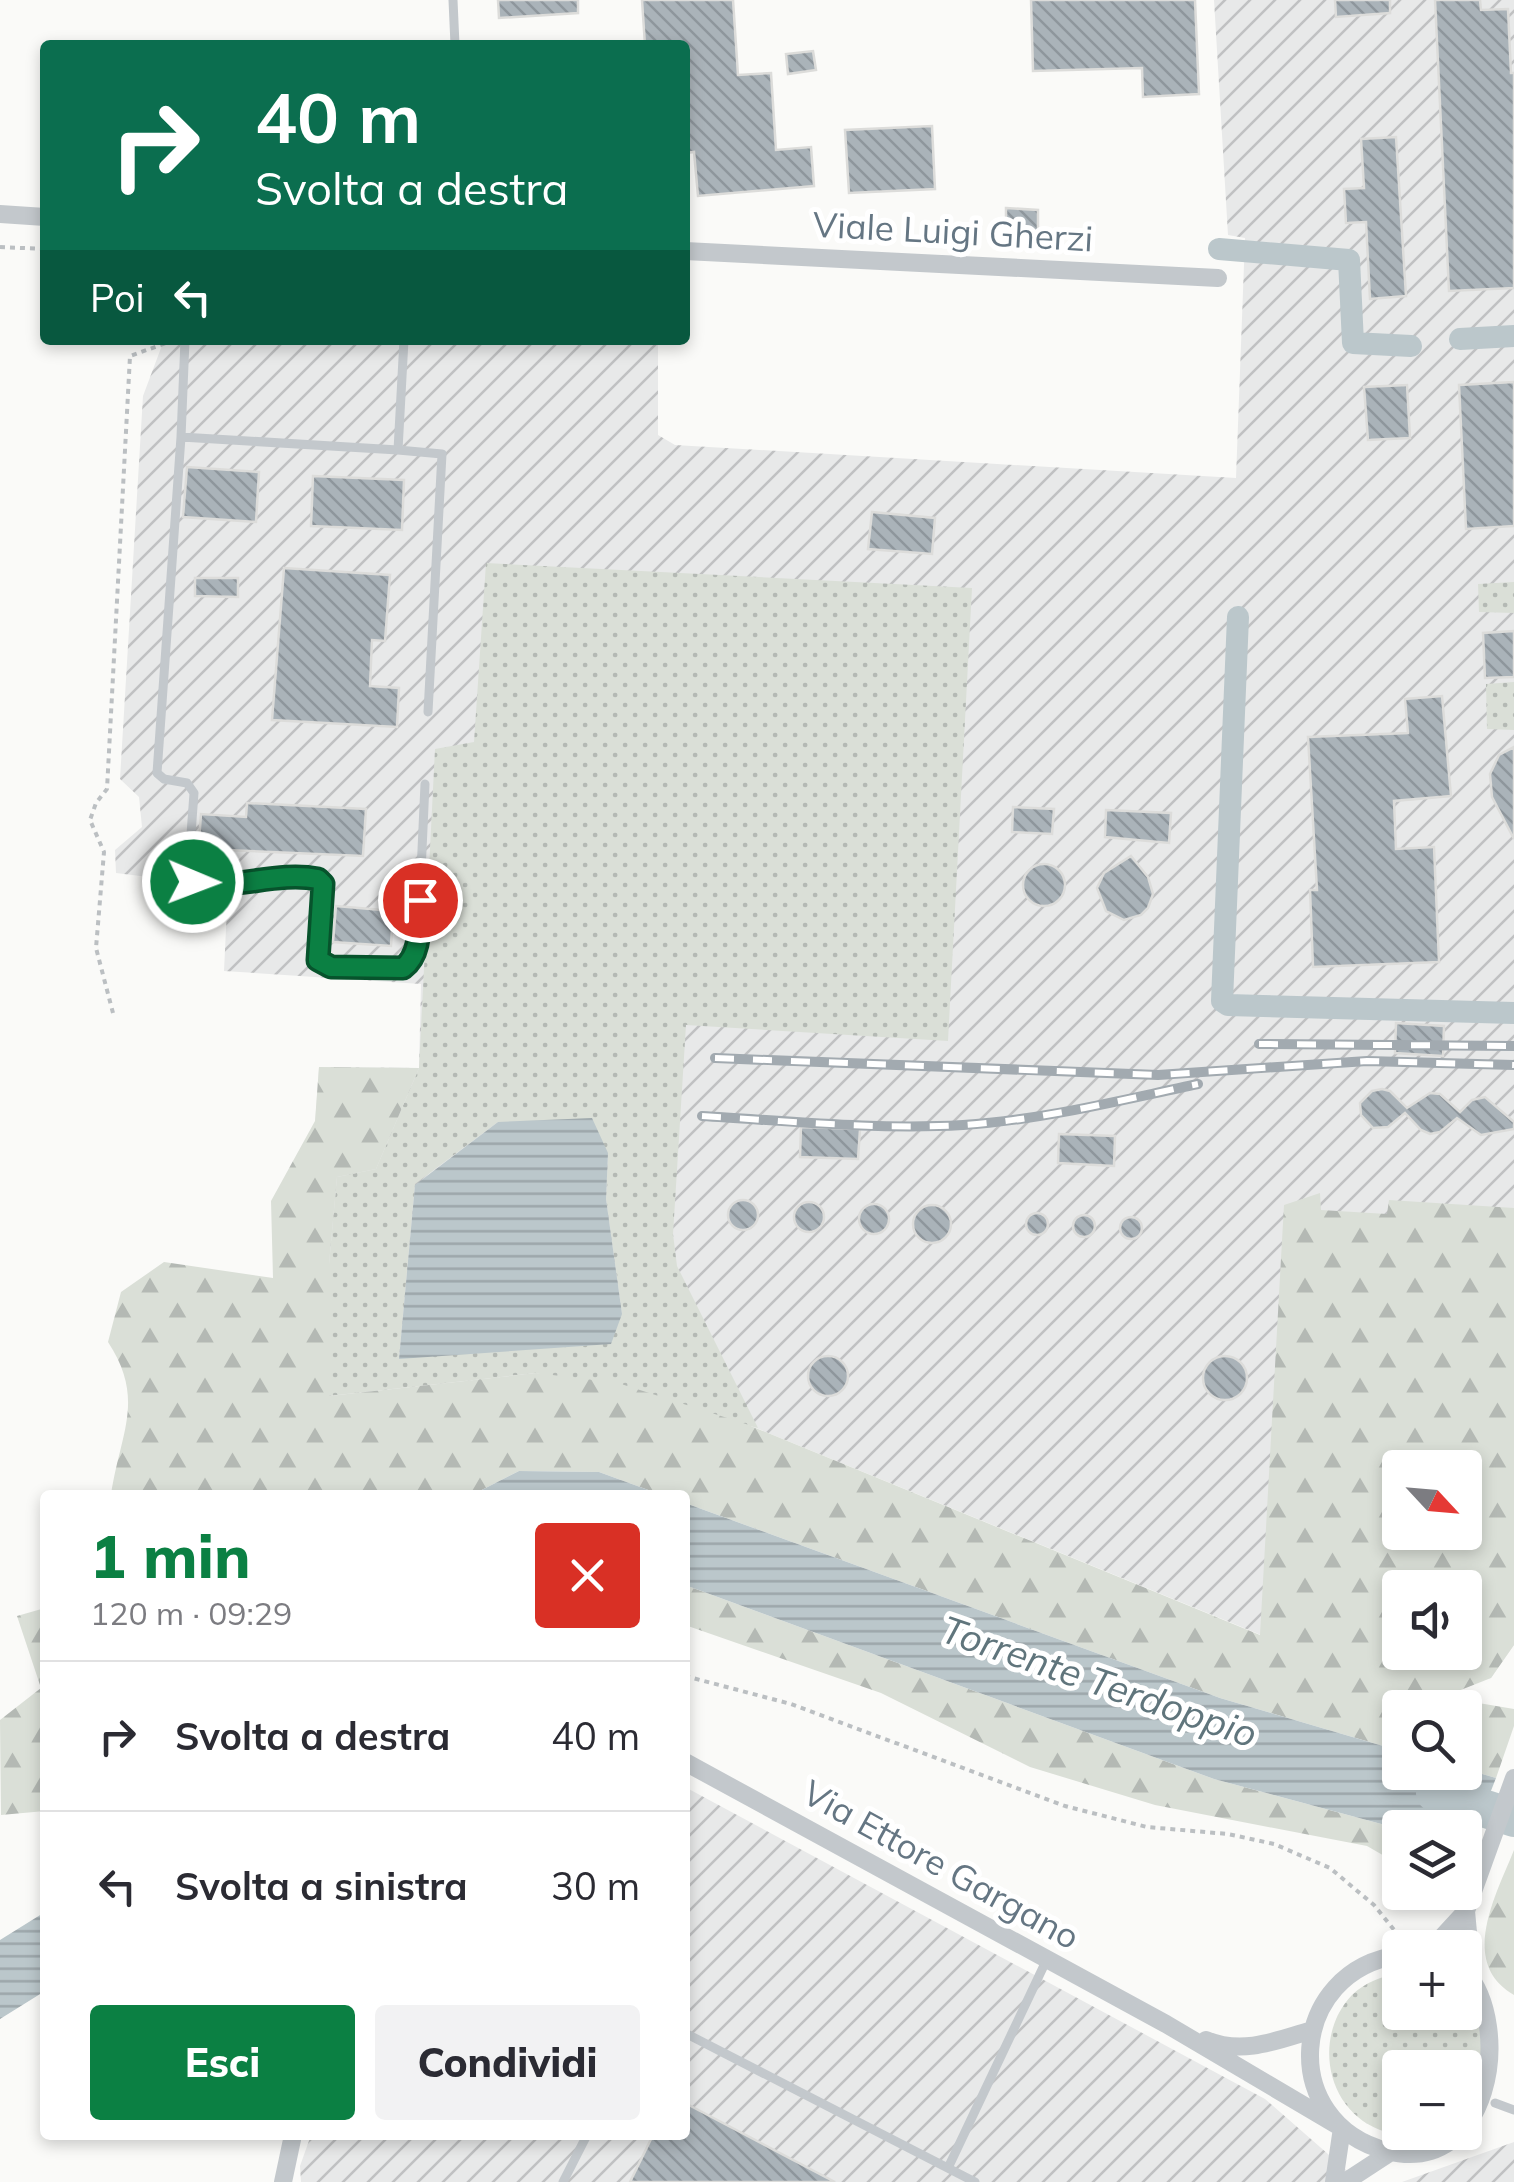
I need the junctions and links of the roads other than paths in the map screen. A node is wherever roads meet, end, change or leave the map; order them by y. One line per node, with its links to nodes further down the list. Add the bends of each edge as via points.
1 (453, 0): 2 (lane)
2 (455, 40)
3 (0, 214): 4 (street)
4 (40, 217)
5 (690, 251): 6 (street, Viale Luigi Gherzi)
6 (1218, 278)
7 (185, 345): 9 (lane)
8 (404, 345): 10 (lane)
9 (181, 438): 10 (lane); 12 (lane, via 157,773 187,783 194,793 188,875 200,884 318,879 318,960 331,967 403,968 418,938)
10 (398, 450): 11 (lane, via 442,454)
11 (428, 712)
12 (425, 784)
13 (690, 1765): 19 (street, Via Ettore Gargano)
14 (1514, 1778): 15 (street)
15 (1466, 1911): 16 (street); 17 (street)
16 (1449, 1930)
17 (1467, 1930)
18 (1382, 1958): 22 (street, via 1348,1973 1325,1998)
19 (1047, 1960): 21 (street, Via Ettore Gargano); 30 (lane)
20 (1482, 1988): 24 (street, via 1506,2029 1507,2061)
21 (1166, 2024): 22 (street, Via Ettore Gargano, via 1222,2046 1260,2047); 26 (street, Via Ettore Gargano)
22 (1312, 2030): 26 (street, via 1313,2083)
23 (690, 2036): 30 (lane)
24 (1495, 2103): 25 (lane); 29 (street, via 1451,2144 1422,2153)
25 (1514, 2110)
26 (1342, 2128): 29 (street, Via Ettore Gargano); 34 (street)
27 (291, 2140): 31 (street)
28 (584, 2140): 32 (lane)
29 (1391, 2152): 35 (street)
30 (948, 2168): 33 (lane)
31 (283, 2182)
32 (563, 2182)
33 (975, 2182)
34 (1334, 2182)
35 (1345, 2182)

